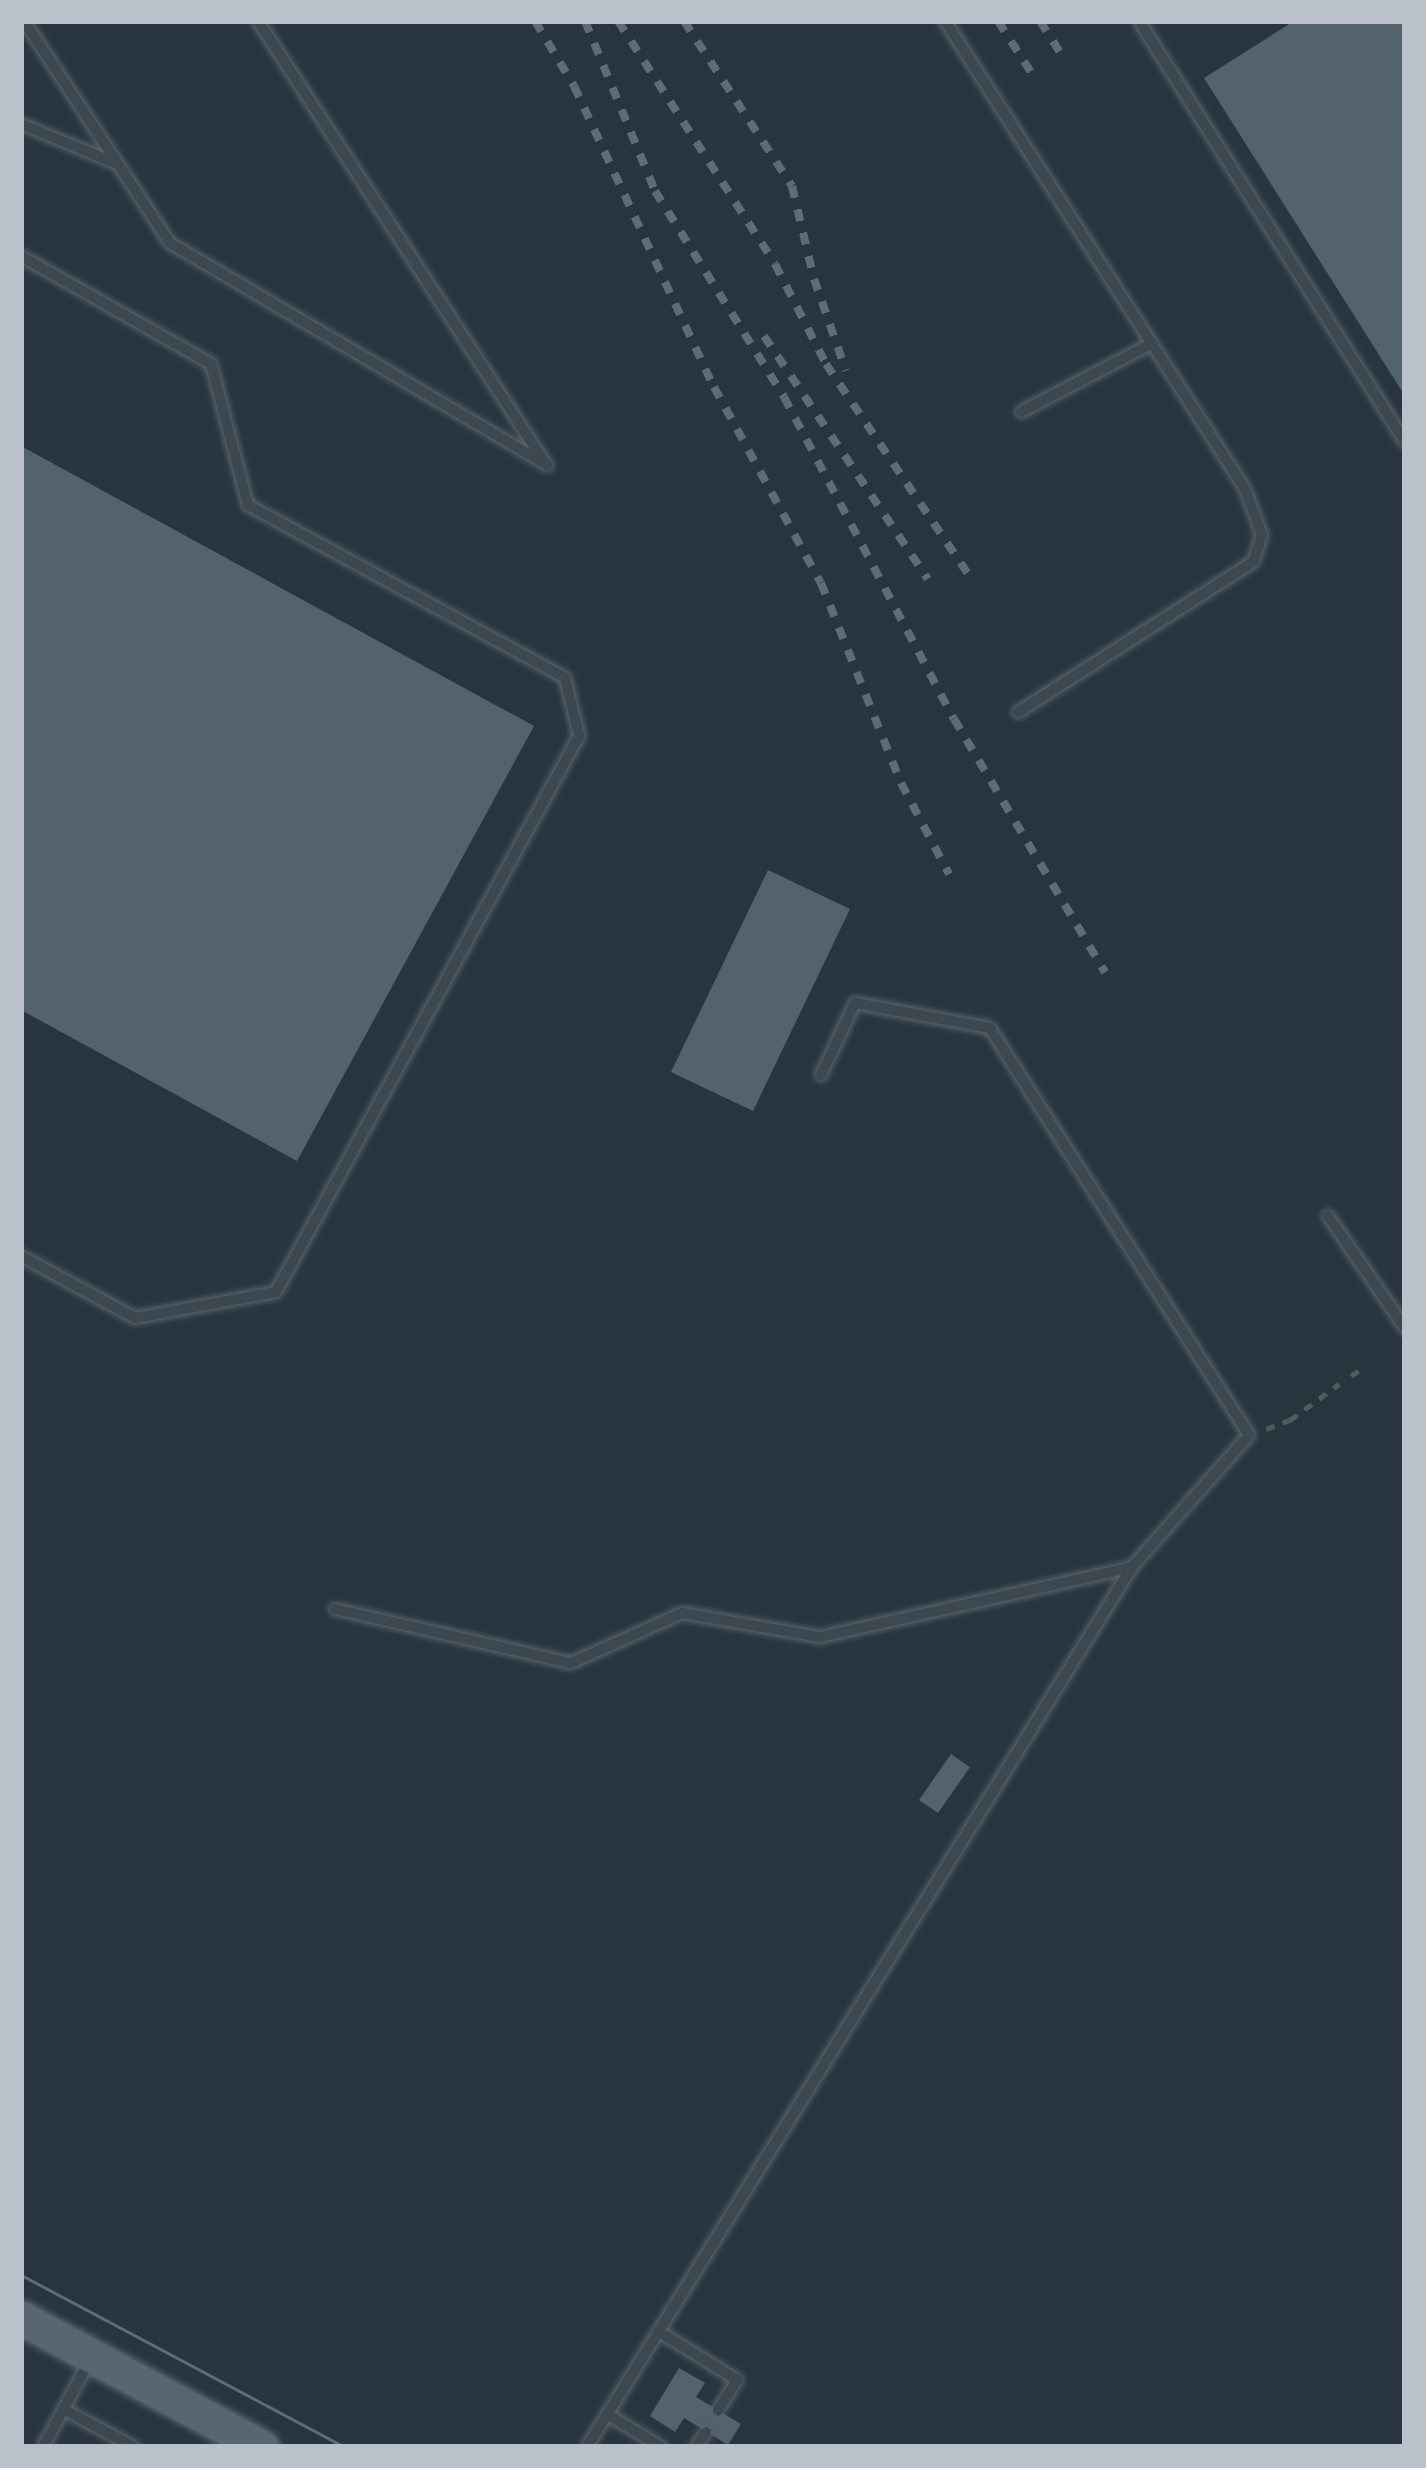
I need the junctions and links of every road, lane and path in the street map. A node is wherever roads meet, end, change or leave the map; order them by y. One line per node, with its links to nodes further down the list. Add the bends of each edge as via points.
1 (24, 21): 6 (lane)
2 (258, 21): 6 (lane, via 547,466 170,243)
3 (945, 21): 8 (lane)
4 (1139, 21): 10 (lane)
5 (21, 124): 6 (lane)
6 (118, 165)
7 (21, 256): 14 (lane, via 211,364 248,505 565,678 579,736 276,1292 135,1318)
8 (1151, 344): 9 (lane); 11 (lane, via 1245,489 1260,552)
9 (1021, 412)
10 (1405, 440)
11 (1018, 712)
12 (821, 1075): 19 (lane, via 855,1003 990,1028)
13 (1328, 1216): 15 (lane)
14 (21, 1256)
15 (1405, 1328)
16 (1361, 1369): 17 (path)
17 (1351, 1376)
18 (1339, 1384): 19 (path, via 1290,1420)
19 (1250, 1435): 20 (lane)
20 (1132, 1567): 21 (lane, via 820,1637 682,1613 571,1663); 23 (lane)
21 (335, 1609)
22 (21, 2318): 24 (main road)
23 (658, 2331): 26 (lane, via 737,2380); 27 (lane)
24 (92, 2356): 25 (lane); 31 (main road)
25 (63, 2410): 29 (lane); 30 (lane)
26 (718, 2411)
27 (608, 2414): 32 (lane); 33 (lane)
28 (706, 2432): 34 (lane)
29 (43, 2447)
30 (134, 2447)
31 (262, 2447)
32 (587, 2447)
33 (661, 2447)
34 (696, 2447)

